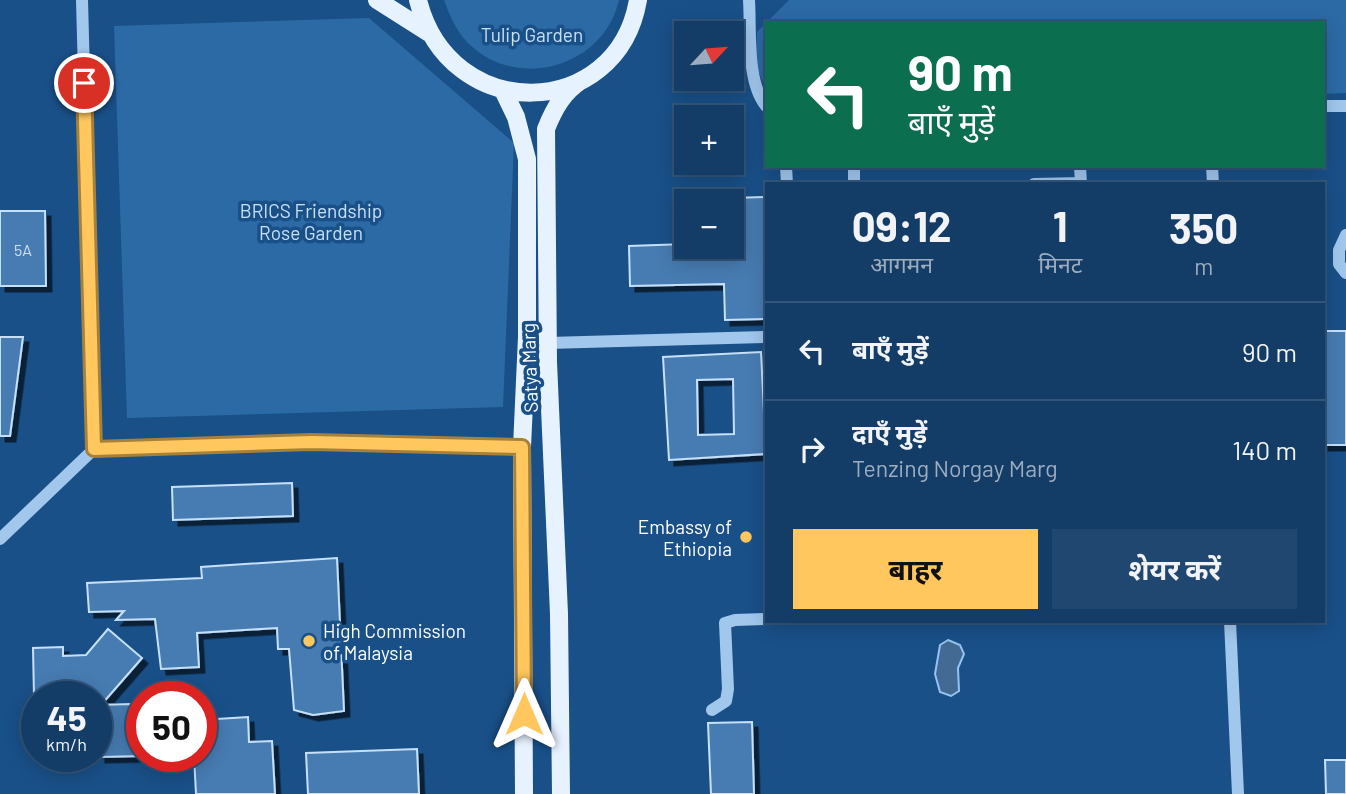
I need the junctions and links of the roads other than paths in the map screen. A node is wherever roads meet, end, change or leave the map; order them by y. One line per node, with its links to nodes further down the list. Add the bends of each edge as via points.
1 (82, 0): 17 (street)
2 (377, 0): 6 (main road)
3 (418, 0): 6 (main road)
4 (749, 0): 9 (street, via 753,73)
5 (640, 4): 7 (main road, Satya Marg, via 624,40 605,63)
6 (429, 33): 8 (main road, via 467,75)
7 (582, 80): 8 (main road, via 543,92); 15 (main road, Satya Marg, via 553,109 547,128)
8 (503, 90): 16 (main road, Satya Marg, via 527,159)
9 (765, 105)
10 (1325, 106): 11 (street)
11 (1346, 106)
12 (1346, 235): 13 (street, via 1339,264)
13 (1346, 273)
14 (765, 337): 15 (street)
15 (548, 343): 23 (main road, Satya Marg, via 559,601)
16 (522, 447): 17 (street, via 312,442); 22 (main road, Satya Marg)
17 (94, 449): 18 (street)
18 (0, 539)
19 (765, 619): 21 (street, via 725,623 728,689 726,701)
20 (1230, 623): 24 (street)
21 (712, 710)
22 (524, 794)
23 (561, 794)
24 (1238, 794)

